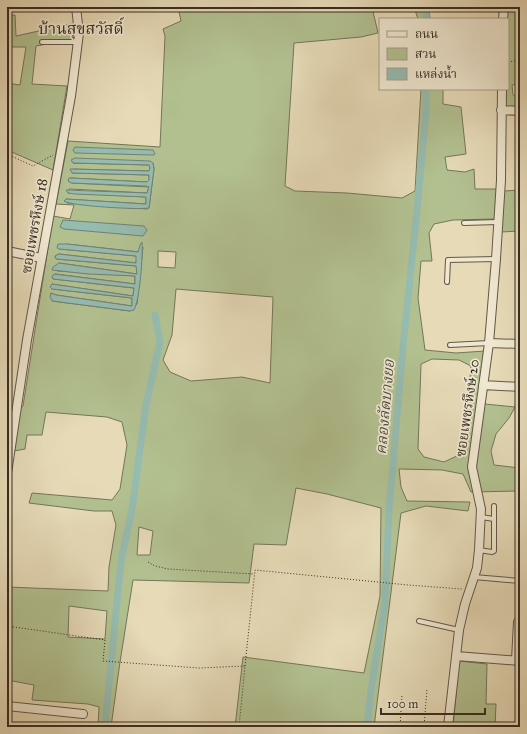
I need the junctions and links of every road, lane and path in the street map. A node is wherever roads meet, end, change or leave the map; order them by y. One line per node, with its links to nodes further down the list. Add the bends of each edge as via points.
1 (76, 7): 5 (street, ซอยเพชรหึงษ์ 18)
2 (504, 7): 3 (street)
3 (503, 18)
4 (42, 42): 5 (lane)
5 (78, 42): 11 (street, ซอยเพชรหึงษ์ 18)
6 (520, 60): 7 (path)
7 (509, 62)
8 (502, 90): 9 (street, ซอยเพชรหึงษ์ 20)
9 (502, 110): 10 (street); 13 (street, ซอยเพชรหึงษ์ 20)
10 (520, 111)
11 (60, 151): 12 (path, via 33,166); 16 (street, ซอยเพชรหึงษ์ 18)
12 (7, 154)
13 (498, 222): 14 (lane); 17 (street, ซอยเพชรหึงษ์ 20)
14 (464, 223)
15 (7, 251): 16 (street)
16 (41, 258): 24 (street, ซอยเพชรหึงษ์ 18)
17 (496, 259): 18 (lane, via 448,260); 19 (street, ซอยเพชรหึงษ์ 20)
18 (447, 282)
19 (489, 343): 20 (street); 21 (lane); 22 (street, ซอยเพชรหึงษ์ 20)
20 (520, 344)
21 (450, 345)
22 (483, 385): 23 (street); 26 (street, ซอยเพชรหึงษ์ 20, via 472,467)
23 (520, 387)
24 (7, 474)
25 (494, 506): 27 (lane)
26 (481, 517): 27 (lane); 28 (street, ซอยเพชรหึงษ์ 20)
27 (494, 520): 28 (lane, via 494,551)
28 (479, 550): 31 (street, ซอยเพชรหึงษ์ 20)
29 (148, 562): 30 (path, via 168,569)
30 (255, 574): 33 (path, via 255,570); 40 (path)
31 (474, 578): 32 (lane); 33 (street, ซอยเพชรหึงษ์ 20)
32 (520, 581)
33 (471, 590): 37 (street, ซอยเพชรหึงษ์ 20)
34 (420, 621): 37 (lane)
35 (518, 622): 39 (street)
36 (7, 626): 40 (path, via 105,640 103,661 199,668)
37 (459, 630): 38 (street, ซอยเพชรหึงษ์ 20)
38 (456, 656): 39 (street); 48 (street, ซอยเพชรหึงษ์ 20)
39 (518, 661)
40 (245, 666): 45 (path)
41 (427, 689): 47 (path)
42 (402, 695): 46 (path)
43 (7, 706): 44 (street)
44 (82, 714)
45 (239, 727)
46 (400, 727)
47 (424, 727)
48 (448, 727)

